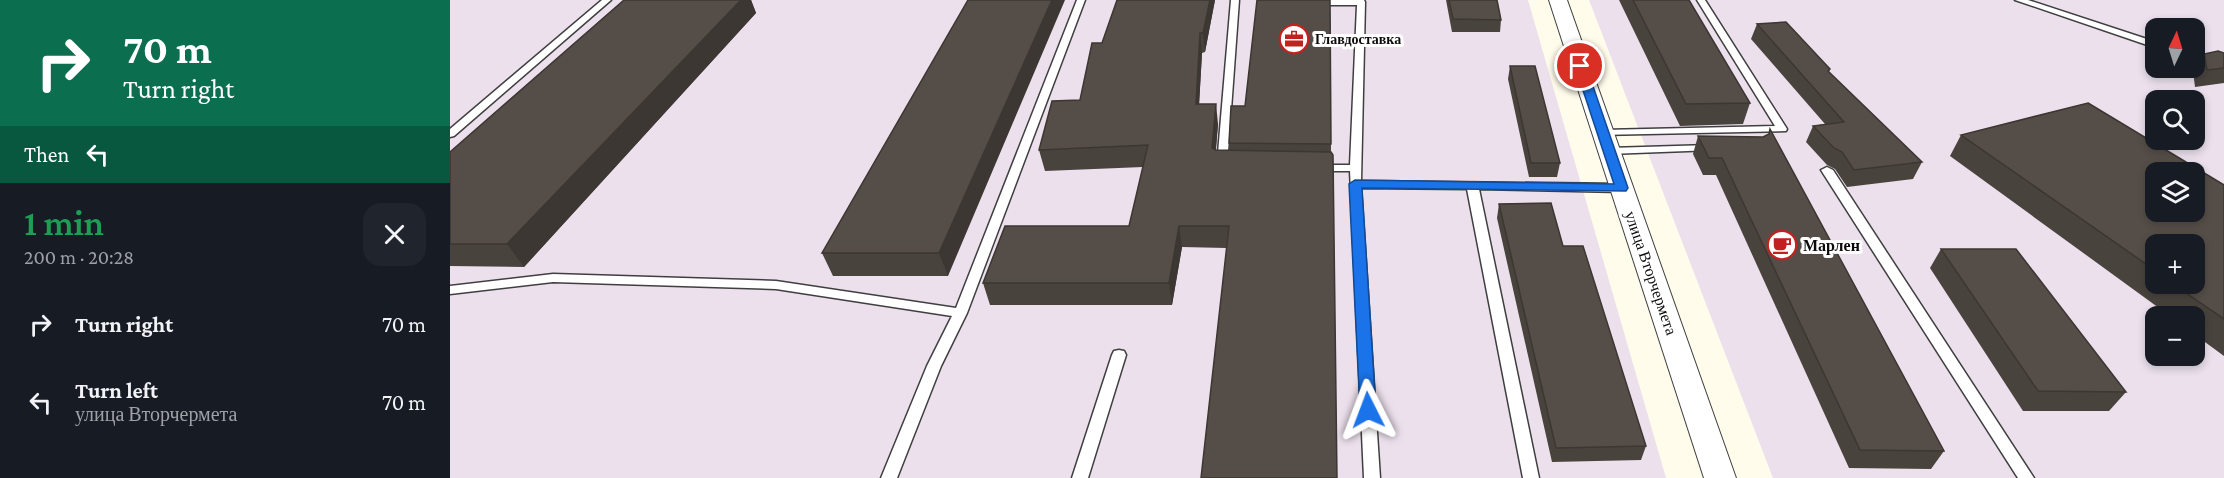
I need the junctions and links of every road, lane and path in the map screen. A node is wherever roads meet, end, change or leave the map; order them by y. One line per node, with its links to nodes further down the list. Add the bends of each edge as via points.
1 (607, 0): 12 (lane)
2 (1081, 0): 23 (lane)
3 (1234, 0): 15 (lane, via 1222,168)
4 (1558, 0): 13 (street, улица Вторчермета)
5 (1701, 0): 13 (lane, via 1782,129)
6 (2019, 0): 9 (lane)
7 (1359, 1): 8 (lane); 17 (lane)
8 (1302, 2)
9 (2145, 41)
10 (2205, 62): 11 (lane)
11 (2224, 68)
12 (450, 134)
13 (1606, 142): 14 (lane, via 1648,148); 21 (street, улица Вторчермета)
14 (1725, 148)
15 (1233, 168)
16 (1311, 168): 17 (lane)
17 (1356, 168): 19 (lane)
18 (1827, 170): 30 (lane)
19 (1355, 184): 20 (lane); 27 (lane)
20 (1472, 185): 21 (lane); 28 (lane)
21 (1622, 188): 29 (street, улица Вторчермета)
22 (450, 290): 23 (lane, via 553,278 776,285)
23 (960, 313): 25 (lane)
24 (1119, 355): 26 (lane)
25 (889, 478)
26 (1080, 478)
27 (1372, 478)
28 (1531, 478)
29 (1720, 478)
30 (2026, 478)

